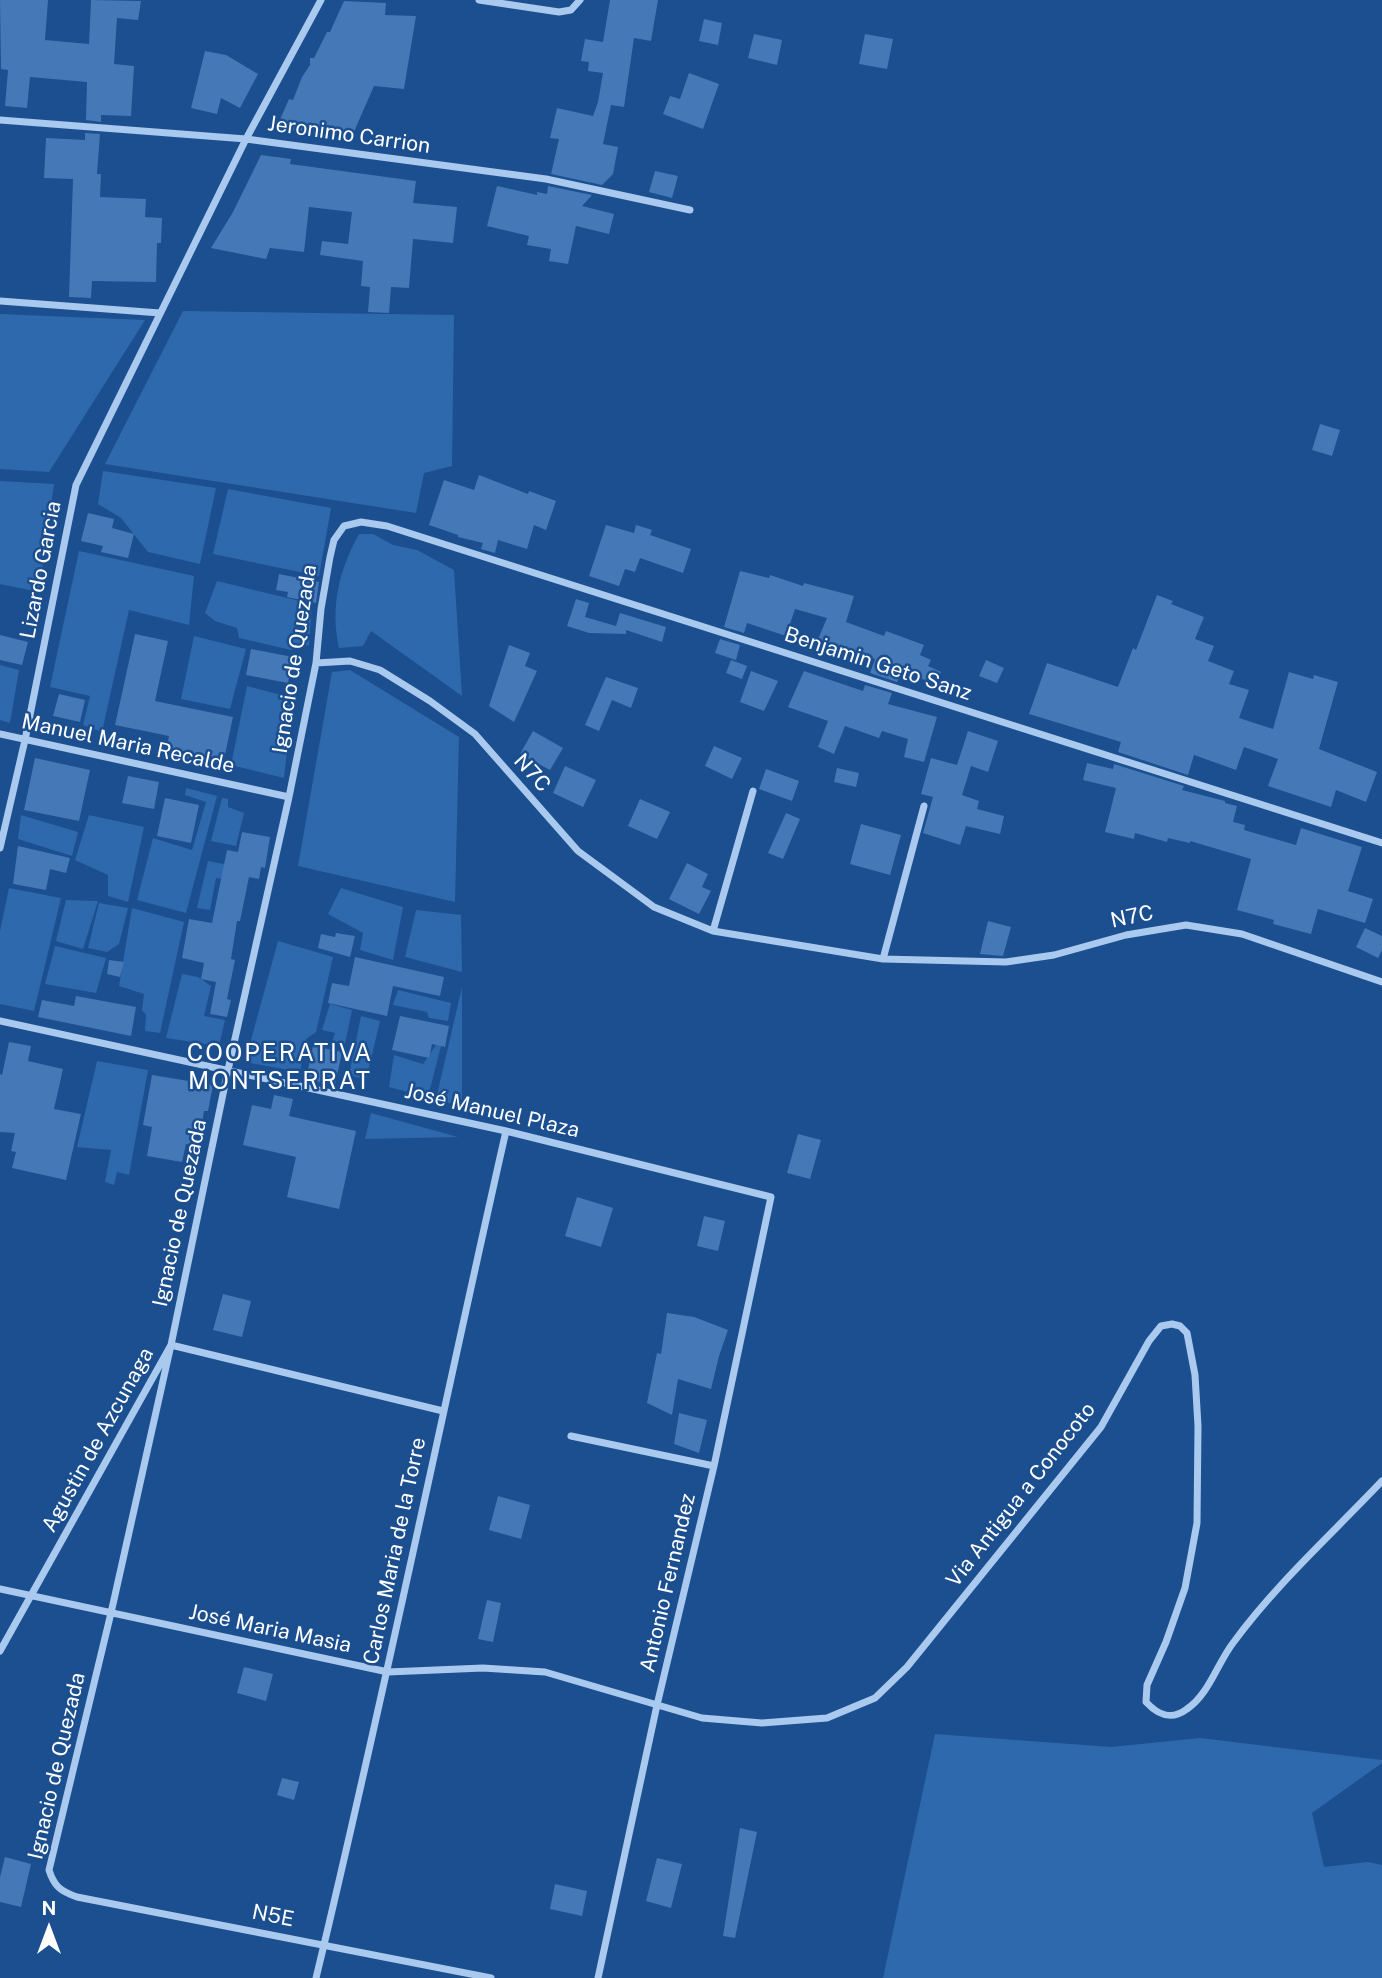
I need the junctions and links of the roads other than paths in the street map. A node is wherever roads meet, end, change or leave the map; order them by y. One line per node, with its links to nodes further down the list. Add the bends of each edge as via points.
1 (321, 0): 5 (street, Lizardo Garcia)
2 (479, 0): 3 (street, via 559,12 571,10)
3 (580, 0)
4 (0, 120): 5 (street, Jeronimo Carrion)
5 (246, 139): 6 (street, Jeronimo Carrion, via 546,179); 8 (street, Lizardo Garcia)
6 (690, 211)
7 (0, 301): 8 (street)
8 (160, 313): 12 (street, Lizardo Garcia, via 76,485)
9 (362, 523): 10 (street, Ignacio de Quezada, via 344,526 334,540); 16 (street, Benjamin Geto Sanz, via 387,526)
10 (316, 663): 14 (street, Ignacio de Quezada); 18 (street, N7C, via 350,661 380,670 430,701 475,734 578,851 654,907)
11 (0, 734): 12 (street, Manuel Maria Recalde)
12 (25, 740): 14 (street, Manuel Maria Recalde); 17 (street, Lizardo Garcia)
13 (753, 791): 18 (street)
14 (289, 797): 22 (street, Ignacio de Quezada)
15 (924, 806): 19 (street)
16 (1382, 843)
17 (0, 848)
18 (713, 931): 19 (street, N7C)
19 (883, 959): 20 (street, N7C, via 1006,961 1054,955 1126,935 1186,925 1242,933)
20 (1382, 982)
21 (0, 1021): 22 (street, José Manuel Plaza)
22 (228, 1070): 23 (street, José Manuel Plaza); 25 (street, Ignacio de Quezada)
23 (506, 1131): 24 (street, José Manuel Plaza); 26 (street, Carlos Maria de la Torre)
24 (771, 1196): 28 (street, Antonio Fernandez)
25 (171, 1345): 26 (street, Agustin de Azcunaga); 31 (street, Agustin de Azcunaga); 32 (street, Ignacio de Quezada)
26 (443, 1411): 34 (street, Carlos Maria de la Torre)
27 (572, 1436): 28 (street)
28 (714, 1466): 35 (street, Antonio Fernandez)
29 (1382, 1481): 35 (street, Via Antigua a Conocoto, via 1248,1625 1199,1698 1170,1717 1156,1713 1146,1702 1147,1685 1185,1588 1198,1523 1192,1354 1180,1326 1161,1326 1101,1427 907,1667 875,1698 827,1718 762,1723 702,1718)
30 (0, 1589): 31 (street, José Maria Masia)
31 (31, 1596): 32 (street, José Maria Masia); 33 (street, Agustin de Azcunaga)
32 (111, 1613): 34 (street, José Maria Masia); 36 (street, Ignacio de Quezada, via 49,1870)
33 (0, 1651)
34 (388, 1672): 35 (street, José Maria Masia, via 483,1668 545,1672); 37 (street, Carlos Maria de la Torre)
35 (657, 1705): 40 (street, Antonio Fernandez)
36 (53, 1883): 37 (street, N5E, via 76,1897)
37 (325, 1944): 38 (street, Carlos Maria de la Torre); 39 (street, N5E)
38 (316, 1978)
39 (491, 1978)
40 (598, 1978)

